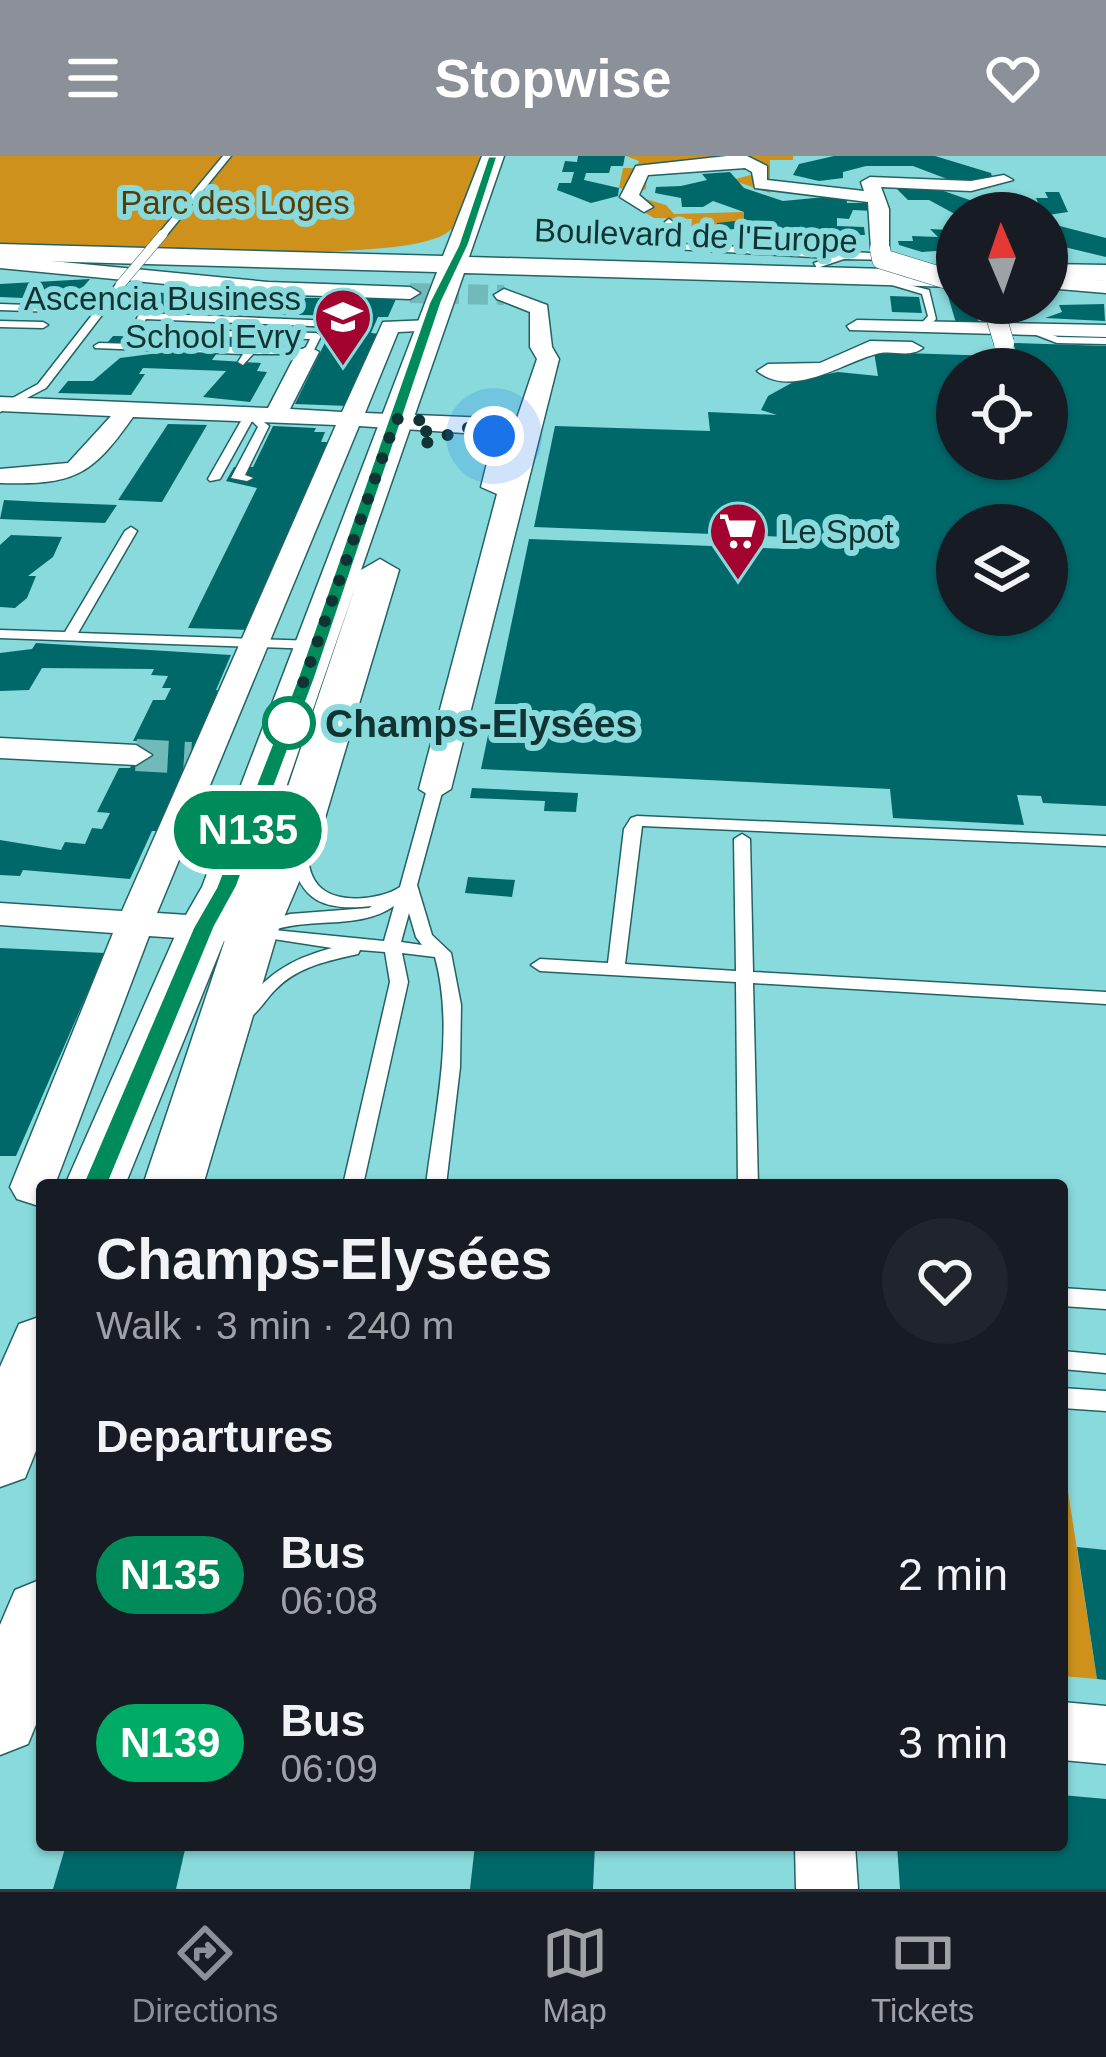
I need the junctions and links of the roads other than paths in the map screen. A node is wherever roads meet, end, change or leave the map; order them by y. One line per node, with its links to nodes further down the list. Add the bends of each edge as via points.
1 (227, 156): 43 (lane, bridge, via 42,386)
2 (494, 156): 8 (main road)
3 (507, 156): 18 (main road)
4 (741, 160): 6 (street, via 770,186); 7 (street, via 642,170 629,197)
5 (1004, 180): 6 (street, via 960,188 900,180)
6 (872, 189): 12 (street, via 880,209)
7 (644, 207)
8 (470, 219): 11 (main road, via 408,245); 18 (main road)
9 (669, 222): 14 (lane, via 675,246)
10 (0, 248): 11 (main road); 13 (main road)
11 (326, 250): 18 (main road)
12 (877, 251): 17 (main road, Boulevard de l'Europe); 20 (main road, Boulevard de l'Europe); 36 (lane, via 926,292)
13 (97, 255): 15 (main road); 19 (street)
14 (830, 260): 17 (main road, Boulevard de l'Europe); 22 (main road, Boulevard de l'Europe)
15 (386, 261): 18 (main road); 26 (main road, via 423,271)
16 (0, 262): 19 (street)
17 (553, 262): 18 (main road); 18 (main road)
18 (481, 265): 26 (main road); 47 (main road, via 447,377); 51 (street, via 540,309 548,358)
19 (50, 266): 27 (street)
20 (936, 270)
21 (1068, 272): 23 (main road)
22 (936, 273)
23 (1106, 273)
24 (1068, 283): 25 (main road)
25 (1106, 285)
26 (440, 290): 35 (main road)
27 (410, 293)
28 (0, 308): 29 (lane)
29 (58, 309)
30 (856, 322): 36 (street)
31 (0, 324): 34 (lane)
32 (334, 324): 41 (lane, via 143,316 133,332 316,336)
33 (998, 324): 42 (street, bridge, via 1004,343 871,347 857,359)
34 (43, 325)
35 (431, 326): 46 (street, via 382,326); 47 (main road)
36 (935, 326): 37 (street)
37 (1029, 329): 38 (street); 39 (lane, via 1057,340)
38 (1106, 332)
39 (1106, 341)
40 (99, 346): 41 (lane)
41 (308, 352): 45 (street)
42 (768, 371)
43 (3, 406): 44 (street)
44 (127, 410): 45 (street); 48 (street, via 86,467)
45 (263, 414): 46 (street); 49 (lane, via 237,478); 50 (lane)
46 (354, 417): 47 (street); 56 (street)
47 (416, 428): 51 (street, via 493,431 483,477); 57 (main road); 61 (main road)
48 (8, 476): 52 (street)
49 (247, 478)
50 (214, 479)
51 (502, 493): 60 (street)
52 (0, 499)
53 (131, 531): 55 (lane)
54 (0, 634): 55 (lane)
55 (69, 637): 56 (lane)
56 (256, 644): 57 (lane); 66 (street)
57 (316, 645): 67 (main road, via 227,887)
58 (0, 748): 59 (street)
59 (136, 755)
60 (435, 789): 64 (lane)
61 (298, 829): 64 (lane, via 309,889 331,901); 67 (main road)
62 (742, 839): 72 (lane)
63 (1106, 841): 71 (lane, via 637,821)
64 (402, 892): 67 (lane, via 357,918); 68 (lane); 69 (lane, via 424,938)
65 (0, 914): 66 (street)
66 (136, 921): 67 (street); 80 (street)
67 (229, 929): 68 (lane); 74 (main road); 75 (main road)
68 (392, 944): 69 (lane); 74 (lane, via 325,955 274,976); 77 (lane, via 399,982)
69 (442, 953): 78 (lane, via 451,1014)
70 (540, 965): 71 (lane)
71 (616, 970): 72 (lane)
72 (744, 978): 73 (lane); 79 (lane)
73 (1106, 998)
74 (198, 1101): 76 (main road)
75 (98, 1179)
76 (175, 1179)
77 (354, 1179)
78 (437, 1179)
79 (748, 1179)
80 (36, 1189)
81 (1068, 1297): 82 (lane)
82 (1106, 1300)
83 (36, 1359): 88 (main road)
84 (1068, 1361): 85 (lane)
85 (1106, 1364)
86 (1068, 1399): 87 (lane)
87 (1106, 1402)
88 (0, 1456)
89 (29, 1631): 90 (main road)
90 (0, 1716)
91 (1068, 1732): 92 (street)
92 (1106, 1736)
93 (825, 1851): 94 (street)
94 (827, 1889)

